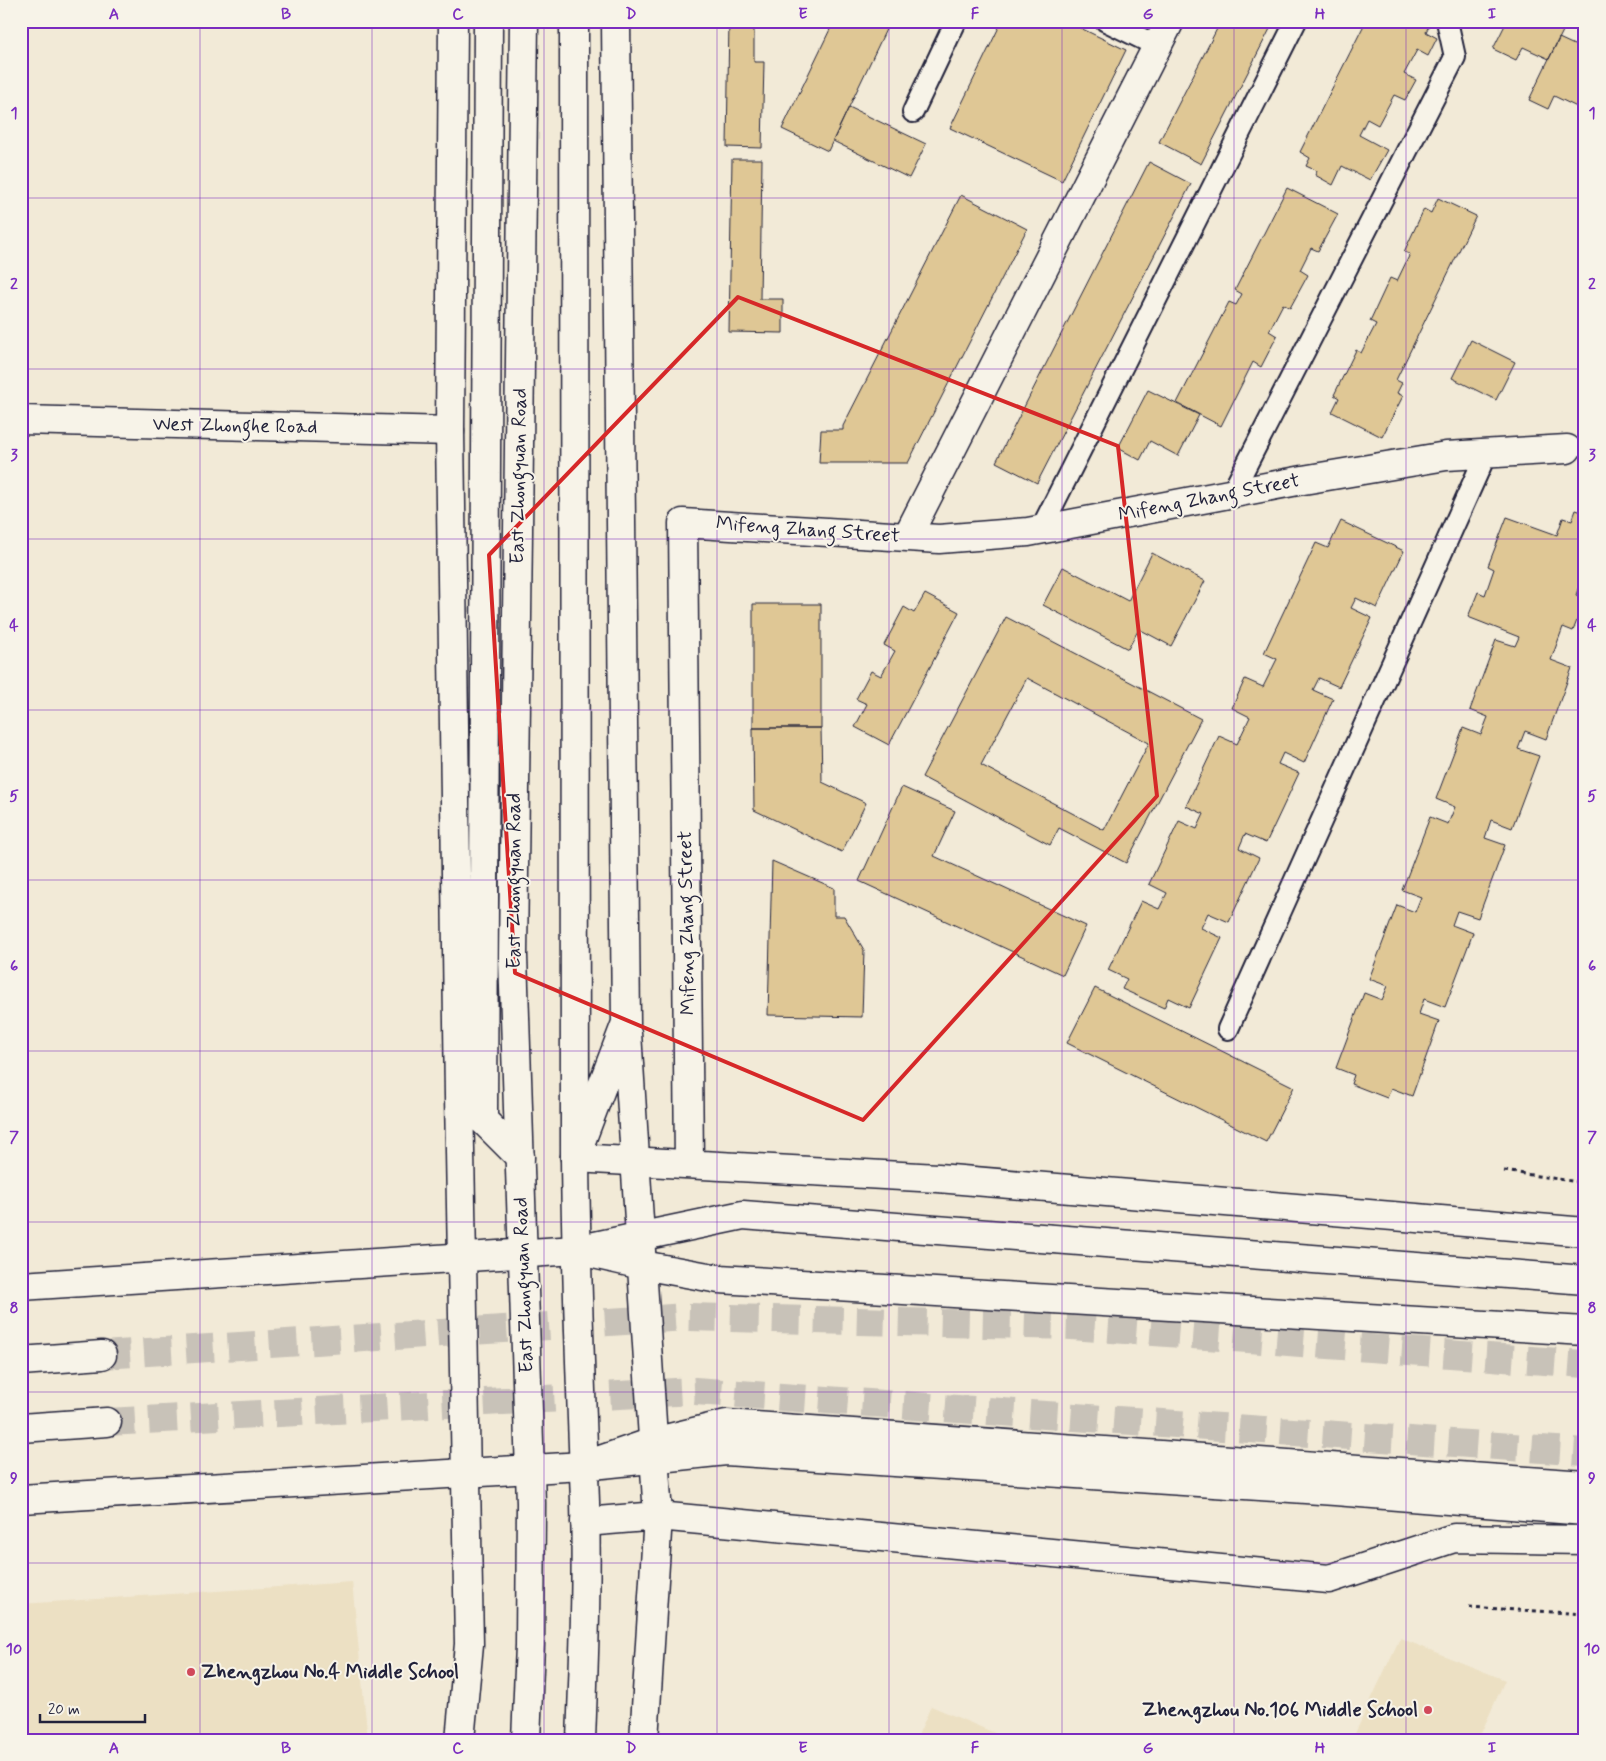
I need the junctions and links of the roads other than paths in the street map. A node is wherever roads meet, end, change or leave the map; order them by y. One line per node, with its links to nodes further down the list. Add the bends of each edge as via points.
1 (453, 21): 14 (main road)
2 (488, 21): 23 (main road)
3 (524, 21): 24 (main road, East Zhongyuan Road, via 513,956)
4 (574, 21): 25 (main road)
5 (616, 21): 20 (main road)
6 (956, 21): 12 (lane)
7 (1106, 21): 11 (lane)
8 (1170, 21): 11 (main road)
9 (1296, 21): 18 (lane)
10 (1447, 21): 17 (lane, via 1455,56)
11 (1158, 46): 19 (main road)
12 (913, 112)
13 (21, 420): 14 (main road, West Zhonghe Road)
14 (450, 431): 22 (main road)
15 (1567, 449): 16 (main road, Mifeng Zhang Street)
16 (1486, 454): 17 (main road, Mifeng Zhang Street, via 1446,456); 21 (lane)
17 (1232, 493): 18 (main road, Mifeng Zhang Street)
18 (1041, 529): 19 (main road, Mifeng Zhang Street, via 939,539)
19 (907, 537): 27 (main road, Mifeng Zhang Street, via 683,523)
20 (626, 1023): 25 (main road); 26 (main road)
21 (1228, 1029)
22 (459, 1096): 23 (main road); 32 (main road)
23 (482, 1119): 24 (main road)
24 (520, 1157): 31 (main road, East Zhongyuan Road)
25 (575, 1158): 26 (main road); 30 (main road)
26 (635, 1161): 27 (main road); 29 (main road)
27 (689, 1164): 28 (main road, via 938,1178)
28 (1585, 1232)
29 (640, 1236): 30 (main road); 33 (main road); 34 (main road, via 743,1215)
30 (576, 1250): 31 (main road); 33 (main road); 42 (main road)
31 (522, 1253): 32 (main road); 43 (main road, East Zhongyuan Road)
32 (461, 1257): 35 (main road); 44 (main road)
33 (642, 1265): 36 (main road, via 719,1279); 41 (main road)
34 (1585, 1280)
35 (21, 1286)
36 (1585, 1331)
37 (102, 1355): 38 (main road)
38 (21, 1361)
39 (107, 1422): 40 (main road)
40 (21, 1428)
41 (654, 1450): 42 (main road); 45 (main road, via 726,1424); 47 (main road, via 726,1451 1325,1490); 48 (main road)
42 (583, 1466): 43 (main road); 49 (main road)
43 (530, 1469): 44 (main road); 52 (main road, East Zhongyuan Road, via 530,1645)
44 (466, 1472): 46 (main road); 51 (main road, via 469,1644)
45 (1585, 1485)
46 (21, 1499)
47 (1585, 1511)
48 (658, 1516): 49 (main road); 50 (main road, via 1329,1579 1454,1538); 54 (main road)
49 (585, 1522): 53 (main road)
50 (1585, 1540)
51 (460, 1740)
52 (526, 1740)
53 (581, 1740)
54 (644, 1740)

